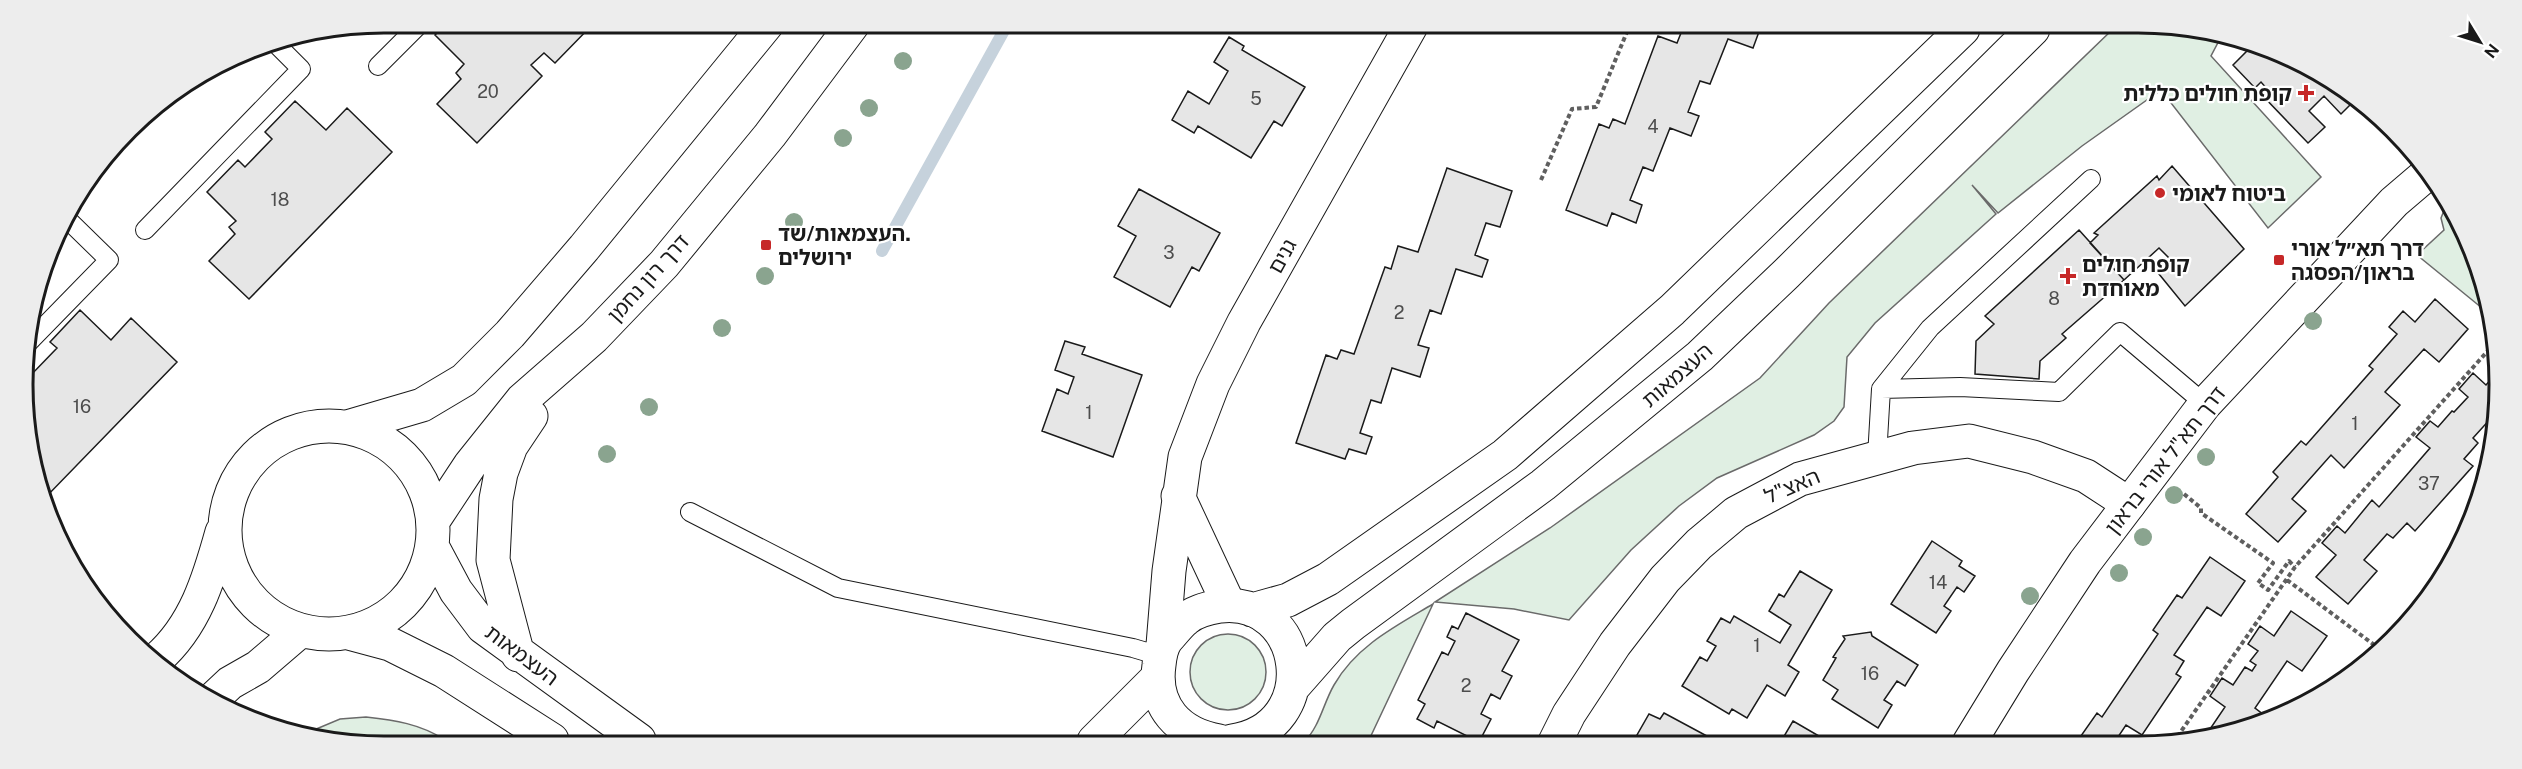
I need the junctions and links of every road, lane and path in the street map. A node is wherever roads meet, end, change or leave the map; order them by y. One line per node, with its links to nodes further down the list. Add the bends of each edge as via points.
1 (411, 33): 9 (lane)
2 (760, 33): 20 (street, via 584,248 510,334 464,380 422,405)
3 (846, 33): 16 (street, דרך רון נחמן, via 770,135 664,264)
4 (1407, 33): 23 (street, גנים, via 1244,321 1213,384 1185,457)
5 (1627, 33): 12 (path, via 1596,107 1572,109)
6 (1959, 33): 30 (street, via 1672,310 1505,455 1328,579 1288,600)
7 (2029, 33): 37 (street, העצמאות, via 1700,356 1544,485 1337,637)
8 (281, 49): 14 (lane, via 302,69)
9 (378, 66)
10 (2422, 178): 19 (street, דרך תא"ל אורי בראון, via 2394,202)
11 (2091, 179): 18 (lane, via 1930,328)
12 (1541, 180)
13 (72, 224): 15 (lane, via 109,260)
14 (145, 230)
15 (37, 334)
16 (594, 337): 27 (street, דרך רון נחמן, via 522,400 470,465); 34 (street, via 532,415 512,446 501,473 493,560)
17 (2487, 352): 28 (path)
18 (1881, 389): 19 (lane, via 1960,387 2059,392 2120,332); 21 (lane)
19 (2205, 404): 24 (street, דרך תא"ל אורי בראון)
20 (347, 427): 26 (street, via 312,427 278,439 251,461 232,490); 27 (street, via 373,435 396,449 415,470 428,494)
21 (1877, 458): 24 (street, האצ"ל, via 1913,448 1969,441 2086,476); 45 (street, האצ"ל, via 1800,479 1736,513 1699,544 1665,579 1615,644)
22 (2184, 494): 28 (path, via 2201,508 2201,513 2274,563 2258,583 2268,590 2289,561)
23 (1178, 496): 30 (street); 36 (street, גנים)
24 (2129, 504): 46 (street, דרך תא"ל אורי בראון, via 2013,670)
25 (690, 512): 36 (lane, via 838,588 1122,645)
26 (224, 525): 31 (street, via 234,576 249,598 268,616); 35 (street, via 199,606)
27 (432, 534): 32 (street, via 423,577 404,603 379,622); 34 (street, העצמאות, via 456,591 483,627)
28 (2295, 567): 29 (path)
29 (2287, 580): 33 (path); 39 (path)
30 (1241, 608): 36 (street, via 1207,608 1186,618); 37 (street, via 1272,623 1287,641 1293,663)
31 (300, 631): 32 (street, via 320,635); 38 (street)
32 (349, 633): 40 (street, via 390,644 444,670)
33 (2374, 644)
34 (518, 655): 41 (street, העצמאות)
35 (161, 656)
36 (1160, 660): 42 (street); 43 (street, via 1161,697 1170,715 1184,729)
37 (1293, 687): 44 (street, via 1285,710 1269,727)
38 (218, 694)
39 (2180, 733)
40 (546, 736)
41 (633, 736)
42 (1098, 736)
43 (1200, 736)
44 (1253, 736)
45 (1558, 736)
46 (1973, 736)

